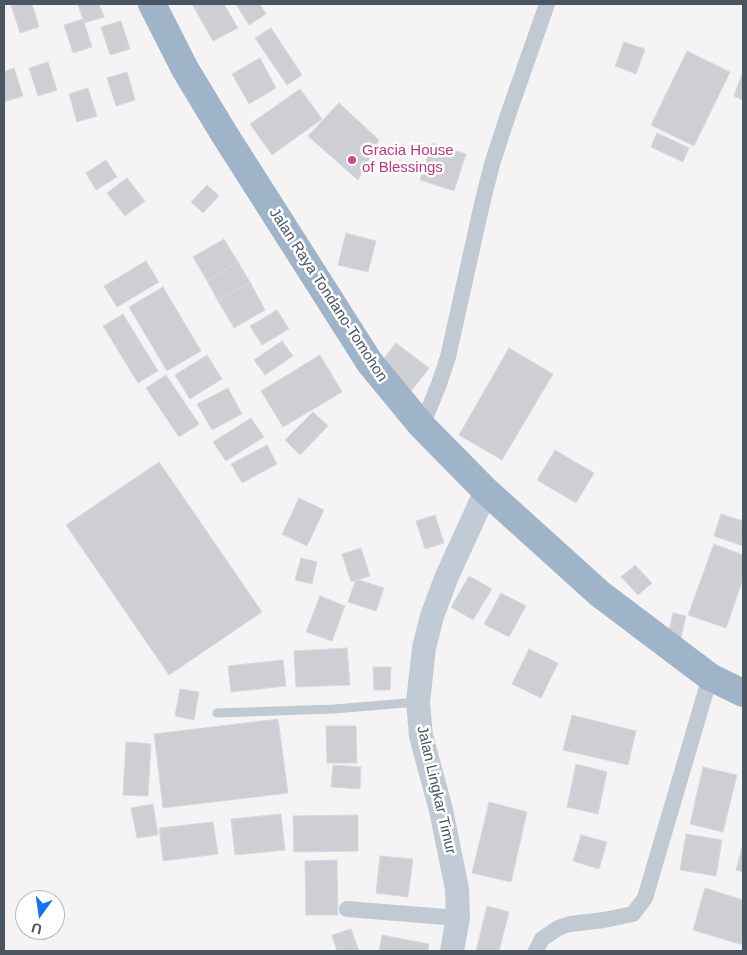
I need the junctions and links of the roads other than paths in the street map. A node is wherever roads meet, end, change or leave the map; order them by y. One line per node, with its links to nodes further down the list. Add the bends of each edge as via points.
1 (152, 4): 3 (highway, Jalan Raya Tondano-Tomohon, via 208,108 370,364)
2 (547, 4): 3 (street, via 492,164 448,357)
3 (422, 426): 4 (highway, Jalan Raya Tondano-Tomohon)
4 (486, 491): 5 (highway, Jalan Raya Tondano-Tomohon, via 600,594); 7 (main road, Jalan Lingkar Timur, via 432,616 424,648)
5 (710, 677): 6 (highway, Jalan Raya Tondano-Tomohon); 12 (street, via 645,898 633,914 558,928 542,939)
6 (743, 693)
7 (418, 702): 8 (lane); 10 (main road, Jalan Lingkar Timur, via 422,736 453,862)
8 (217, 713)
9 (348, 909): 10 (street)
10 (458, 918): 11 (main road, Jalan Lingkar Timur)
11 (452, 951)
12 (536, 951)

